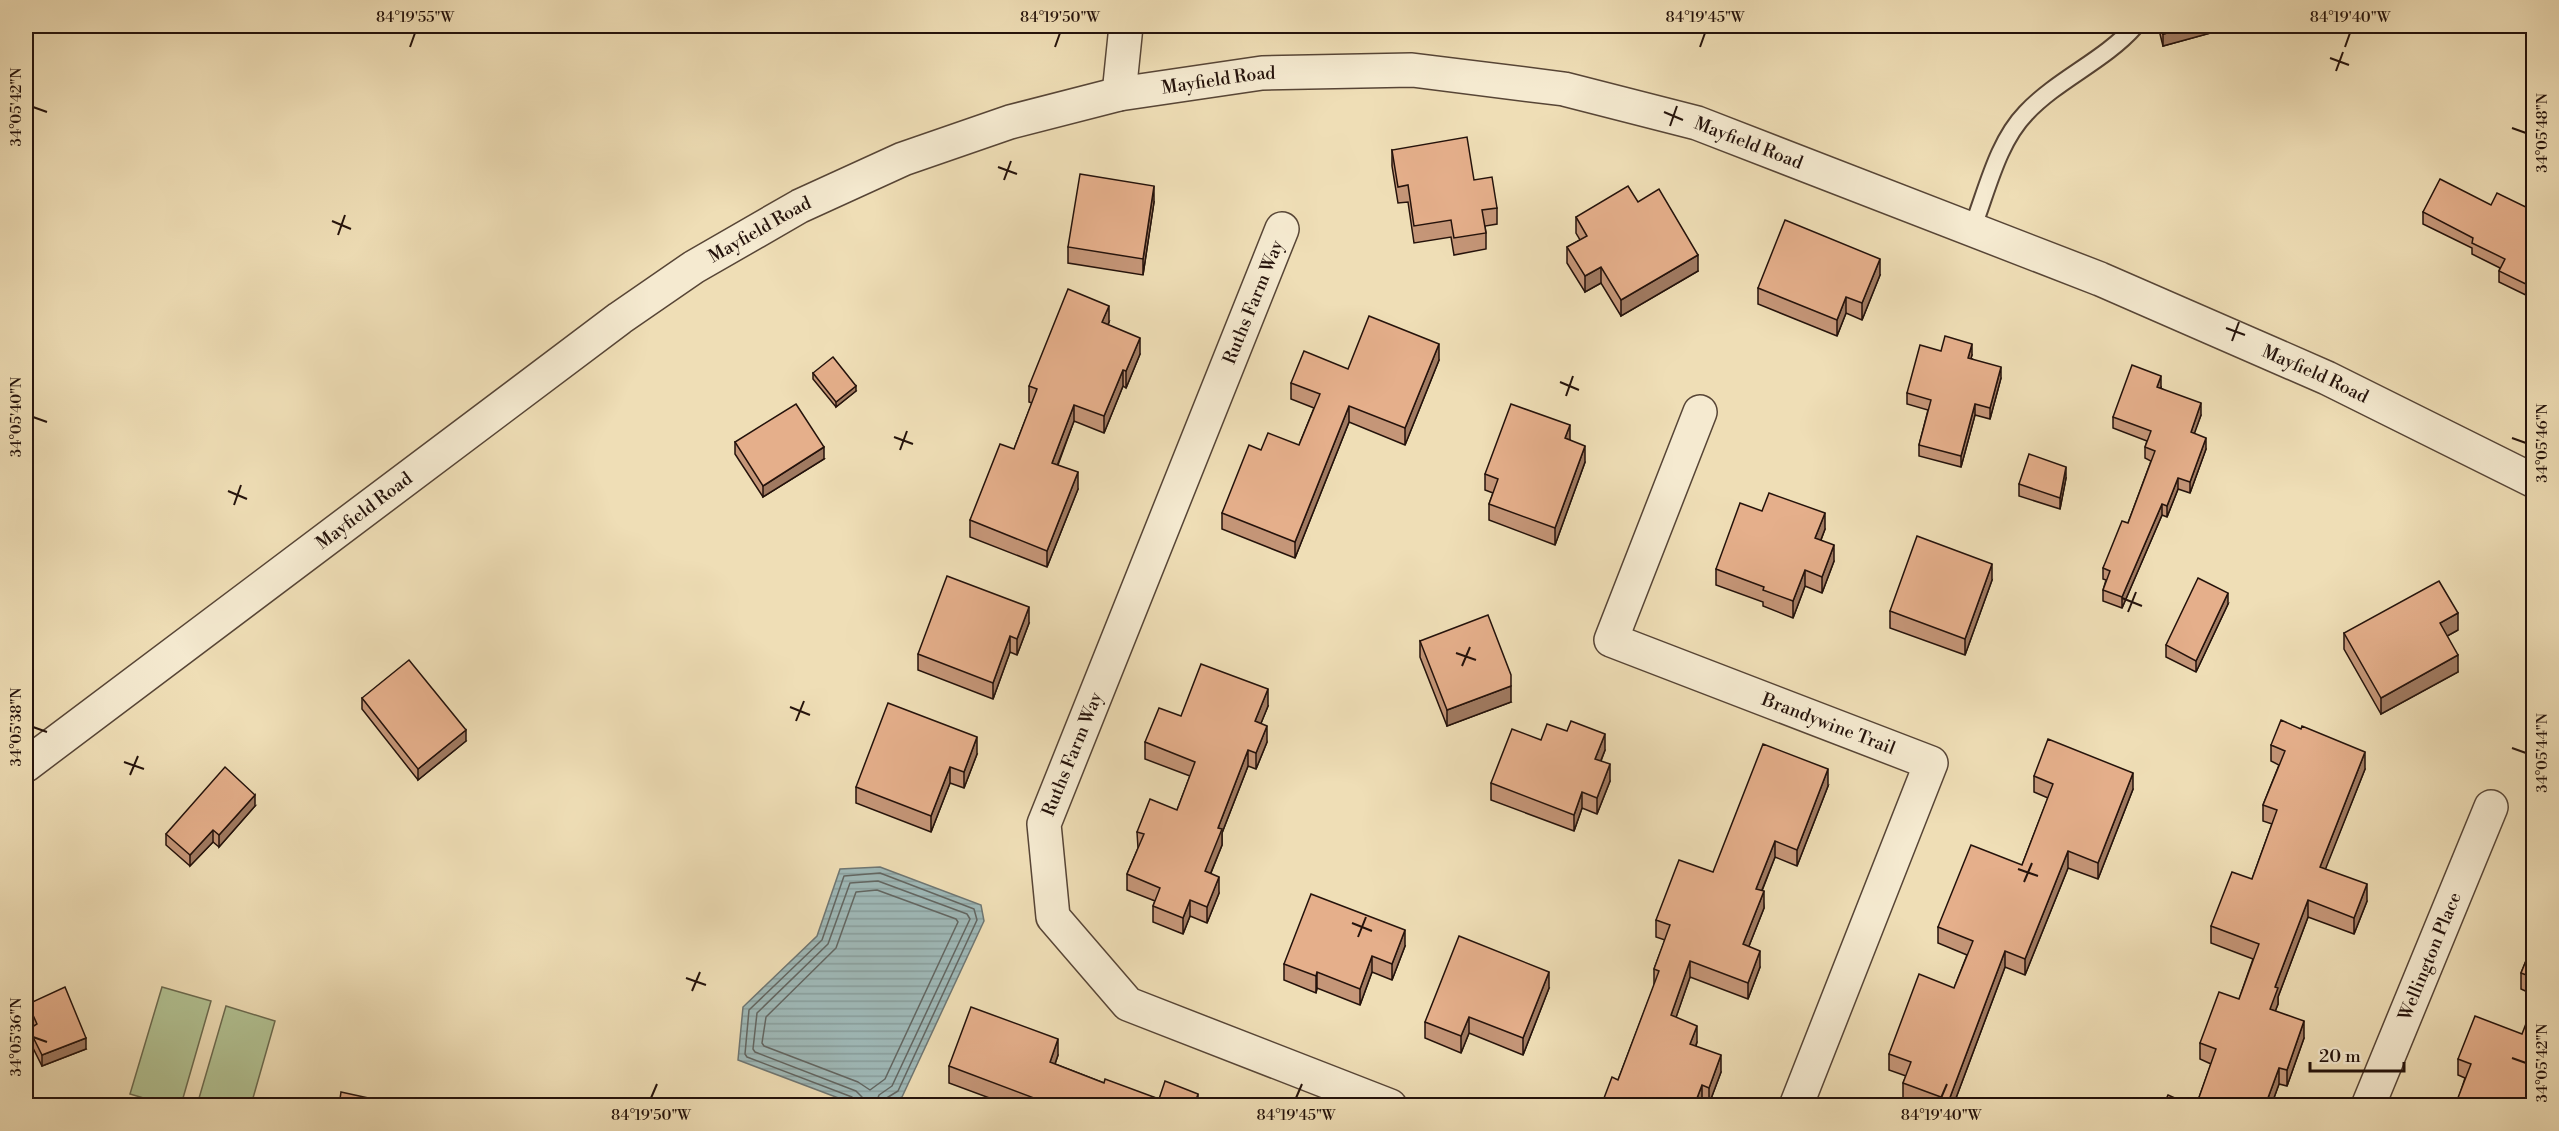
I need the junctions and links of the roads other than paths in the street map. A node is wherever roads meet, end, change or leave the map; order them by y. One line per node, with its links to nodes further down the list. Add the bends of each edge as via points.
1 (1126, 26): 3 (street)
2 (2134, 26): 5 (lane, via 2095,62 2026,112 2007,138)
3 (1119, 94): 5 (street, Mayfield Road, via 1262,73 1412,70 1564,89 1697,123); 8 (street, Mayfield Road, via 1010,122 903,159 800,206 694,267 620,318)
4 (1282, 229): 10 (street, Ruths Farm Way, via 1044,824 1053,917 1128,1004)
5 (1972, 230): 7 (street, Mayfield Road, via 2100,279 2327,378)
6 (1700, 412): 11 (street, Brandywine Trail, via 1611,640 1931,763)
7 (2534, 481)
8 (26, 765)
9 (2492, 807): 12 (street, Wellington Place)
10 (1390, 1106)
11 (1796, 1106)
12 (2368, 1106)

